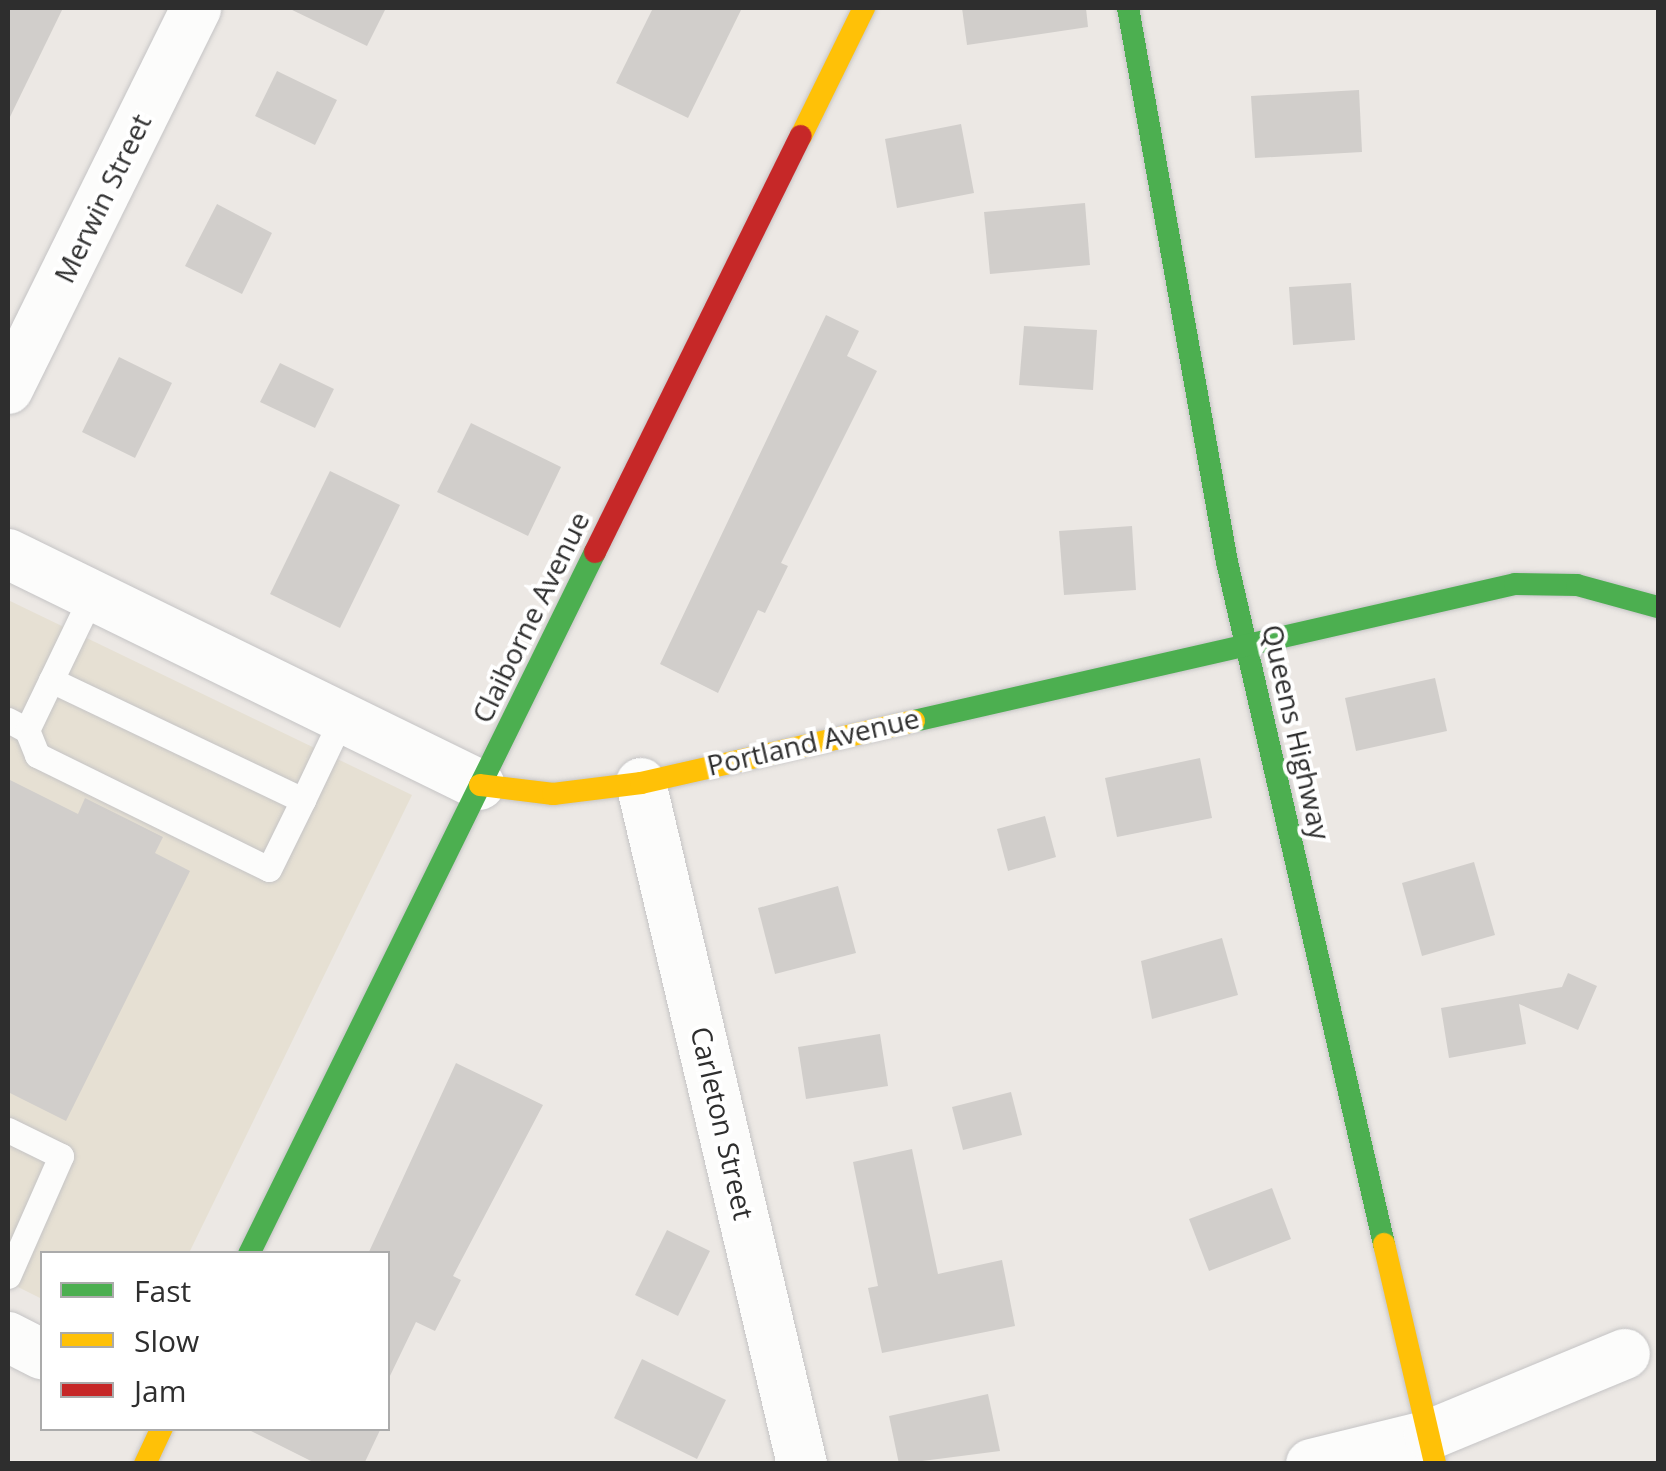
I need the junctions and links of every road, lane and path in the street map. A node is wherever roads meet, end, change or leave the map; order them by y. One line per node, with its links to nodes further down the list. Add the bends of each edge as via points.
1 (196, 8): 4 (street, Merwin Street)
2 (864, 8): 13 (street, Claiborne Avenue)
3 (1128, 8): 8 (street, Queens Highway)
4 (8, 389)
5 (8, 554): 6 (street, Portland Avenue)
6 (92, 595): 9 (lane); 10 (street, Portland Avenue)
7 (1658, 606): 8 (street, Portland Avenue, via 1577,585 1515,584)
8 (1246, 641): 12 (street, Portland Avenue); 22 (street, Queens Highway)
9 (51, 680): 11 (lane); 14 (lane)
10 (342, 718): 13 (street, Portland Avenue); 14 (lane)
11 (17, 725): 14 (lane, via 38,755 269,869)
12 (640, 783): 13 (street, Portland Avenue, via 553,794); 24 (street, Carleton Street)
13 (480, 785): 16 (street, Claiborne Avenue)
14 (303, 800)
15 (8, 1130): 17 (lane, via 61,1156)
16 (250, 1251)
17 (8, 1276)
18 (8, 1337): 19 (street)
19 (40, 1353)
20 (1624, 1354): 22 (street)
21 (160, 1431): 23 (street)
22 (1432, 1449): 25 (street)
23 (144, 1464)
24 (802, 1464)
25 (1311, 1464)

